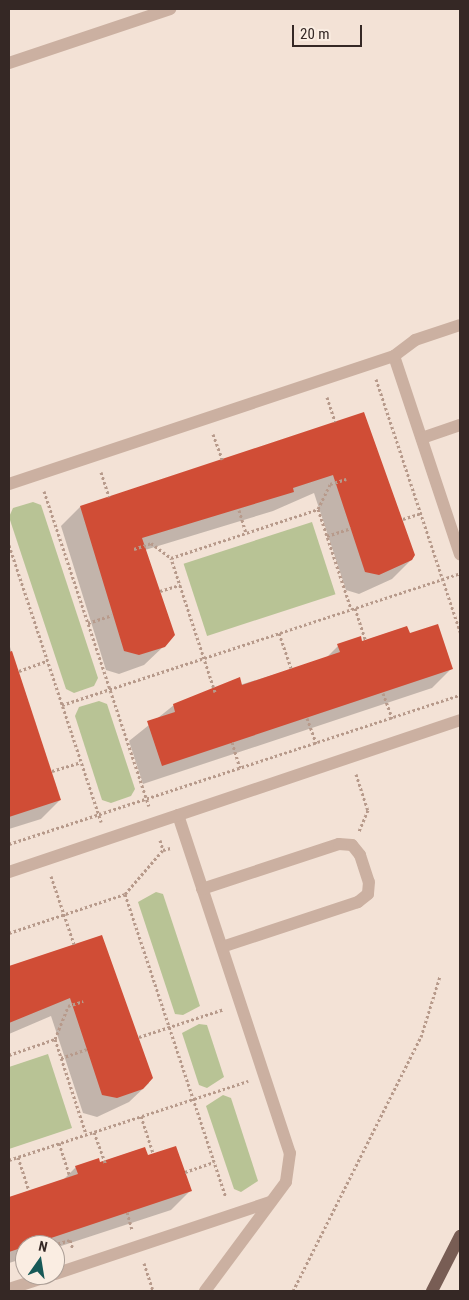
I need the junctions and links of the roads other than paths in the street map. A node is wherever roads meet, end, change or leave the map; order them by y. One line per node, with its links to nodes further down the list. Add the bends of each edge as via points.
1 (170, 9): 2 (street)
2 (9, 63)
3 (460, 325): 4 (street, via 415,340)
4 (394, 356): 6 (street); 7 (street)
5 (460, 425): 6 (street)
6 (422, 438): 8 (street)
7 (9, 484)
8 (460, 554)
9 (460, 720): 10 (street)
10 (178, 815): 11 (street); 12 (street)
11 (9, 872)
12 (202, 889): 13 (street); 13 (street, via 339,844 352,845 369,882 368,894 358,902)
13 (222, 947): 14 (street, via 290,1153 286,1182)
14 (270, 1202): 16 (street); 17 (street)
15 (460, 1236): 18 (main road)
16 (65, 1270)
17 (205, 1291)
18 (432, 1291)

